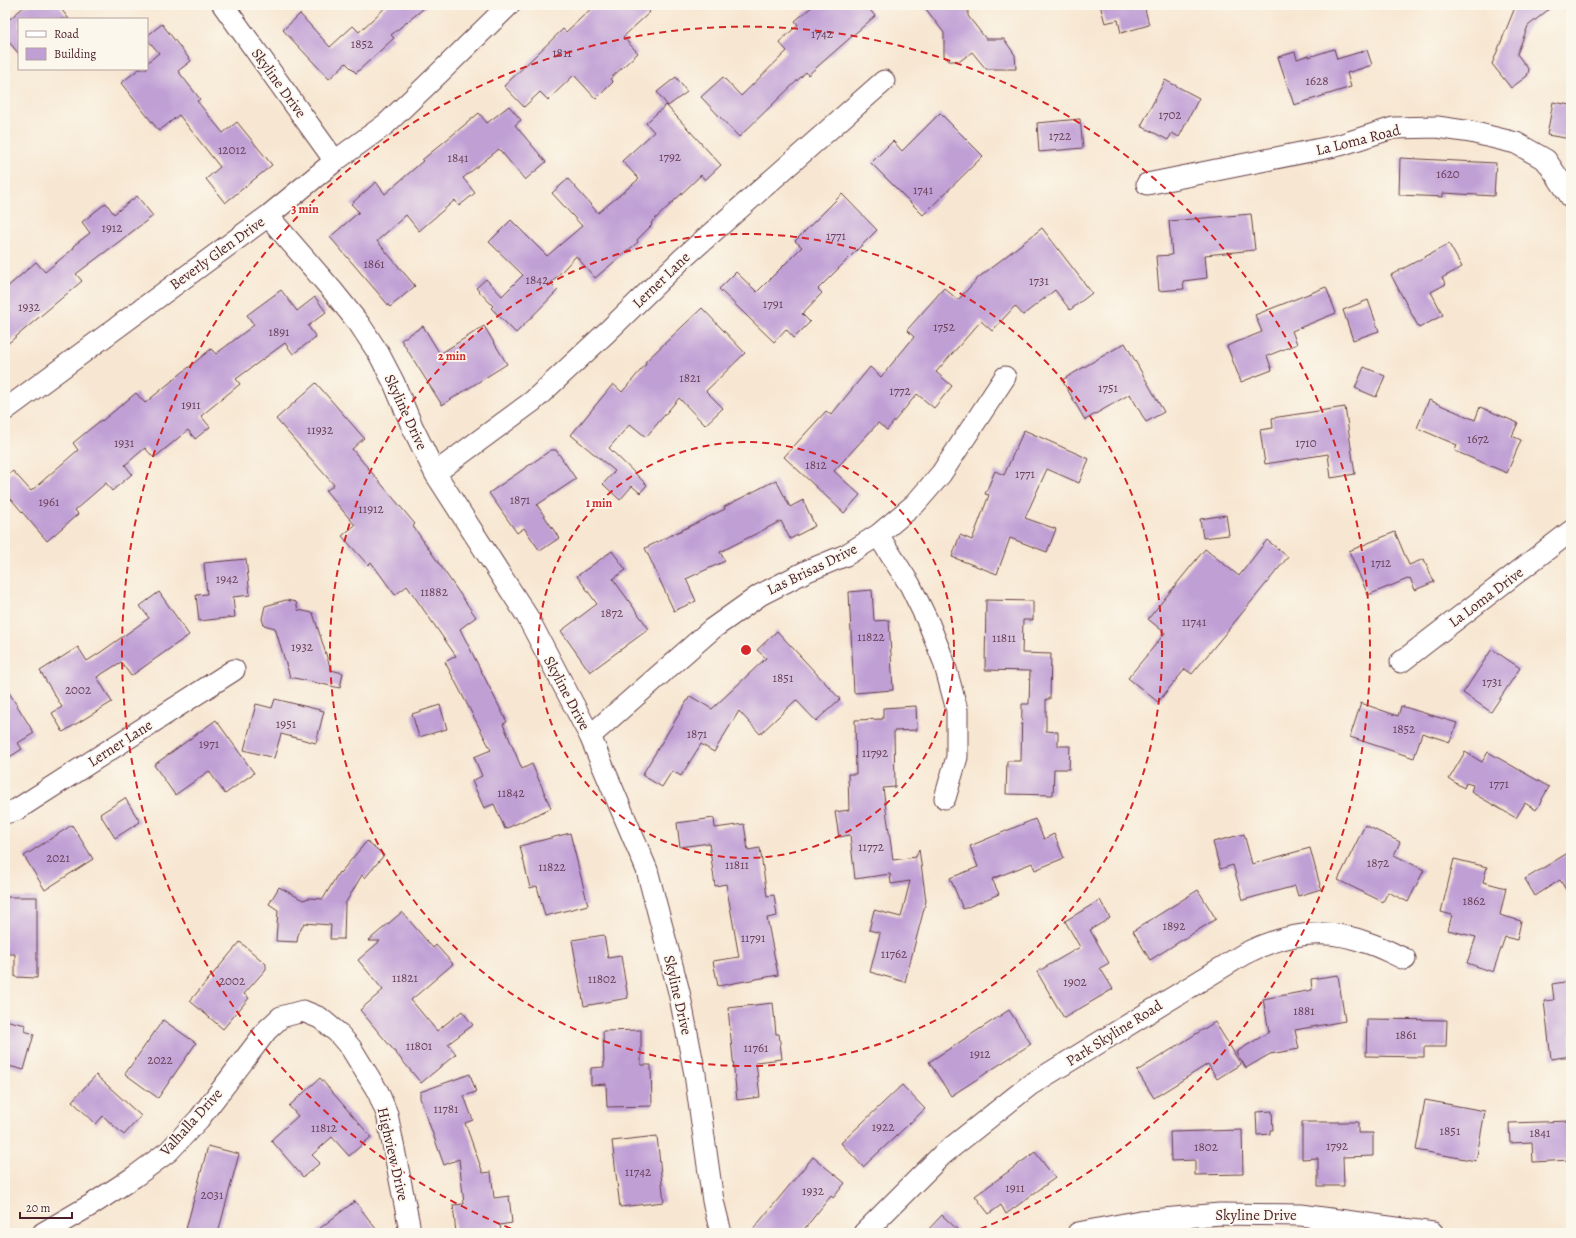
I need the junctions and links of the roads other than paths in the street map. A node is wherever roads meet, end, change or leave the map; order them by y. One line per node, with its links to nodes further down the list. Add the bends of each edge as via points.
1 (223, 5): 4 (street, Skyline Drive)
2 (509, 5): 4 (street, Beverly Glen Drive, via 386,124)
3 (884, 81): 10 (street, Lerner Lane, via 681,260 533,401)
4 (335, 161): 7 (street, Beverly Glen Drive)
5 (1147, 184): 6 (street, La Loma Road, via 1340,146 1393,128 1437,127 1516,143 1546,160)
6 (1571, 197)
7 (268, 216): 9 (street, Beverly Glen Drive); 10 (street, Skyline Drive, via 360,325 394,383)
8 (1005, 378): 12 (street, Las Brisas Drive, via 941,474 915,504)
9 (5, 410)
10 (435, 473): 15 (street, Skyline Drive, via 526,616)
11 (1571, 531): 13 (street, La Loma Drive)
12 (878, 535): 15 (street, Las Brisas Drive, via 846,555 760,595 712,629); 16 (street, via 910,585 929,624 944,662 957,710 957,757)
13 (1401, 662)
14 (234, 670): 17 (street, Lerner Lane, via 16,810)
15 (590, 736): 22 (street, Skyline Drive, via 647,870 679,992 695,1074 713,1201)
16 (945, 798)
17 (5, 813)
18 (1405, 959): 23 (street, Park Skyline Road, via 1368,942 1332,933 1290,936 1266,943 1244,954 1030,1085 942,1155)
19 (303, 1011): 20 (street, Valhalla Drive, via 281,1017 267,1030 199,1118 169,1151 91,1205); 21 (street, Highview Drive, via 320,1018 338,1033 351,1048 378,1092 388,1114 409,1225)
20 (43, 1233)
21 (408, 1233)
22 (721, 1233)
23 (864, 1233)
24 (1078, 1233): 25 (street, Skyline Drive, via 1140,1221 1220,1214 1301,1215)
25 (1433, 1233)

